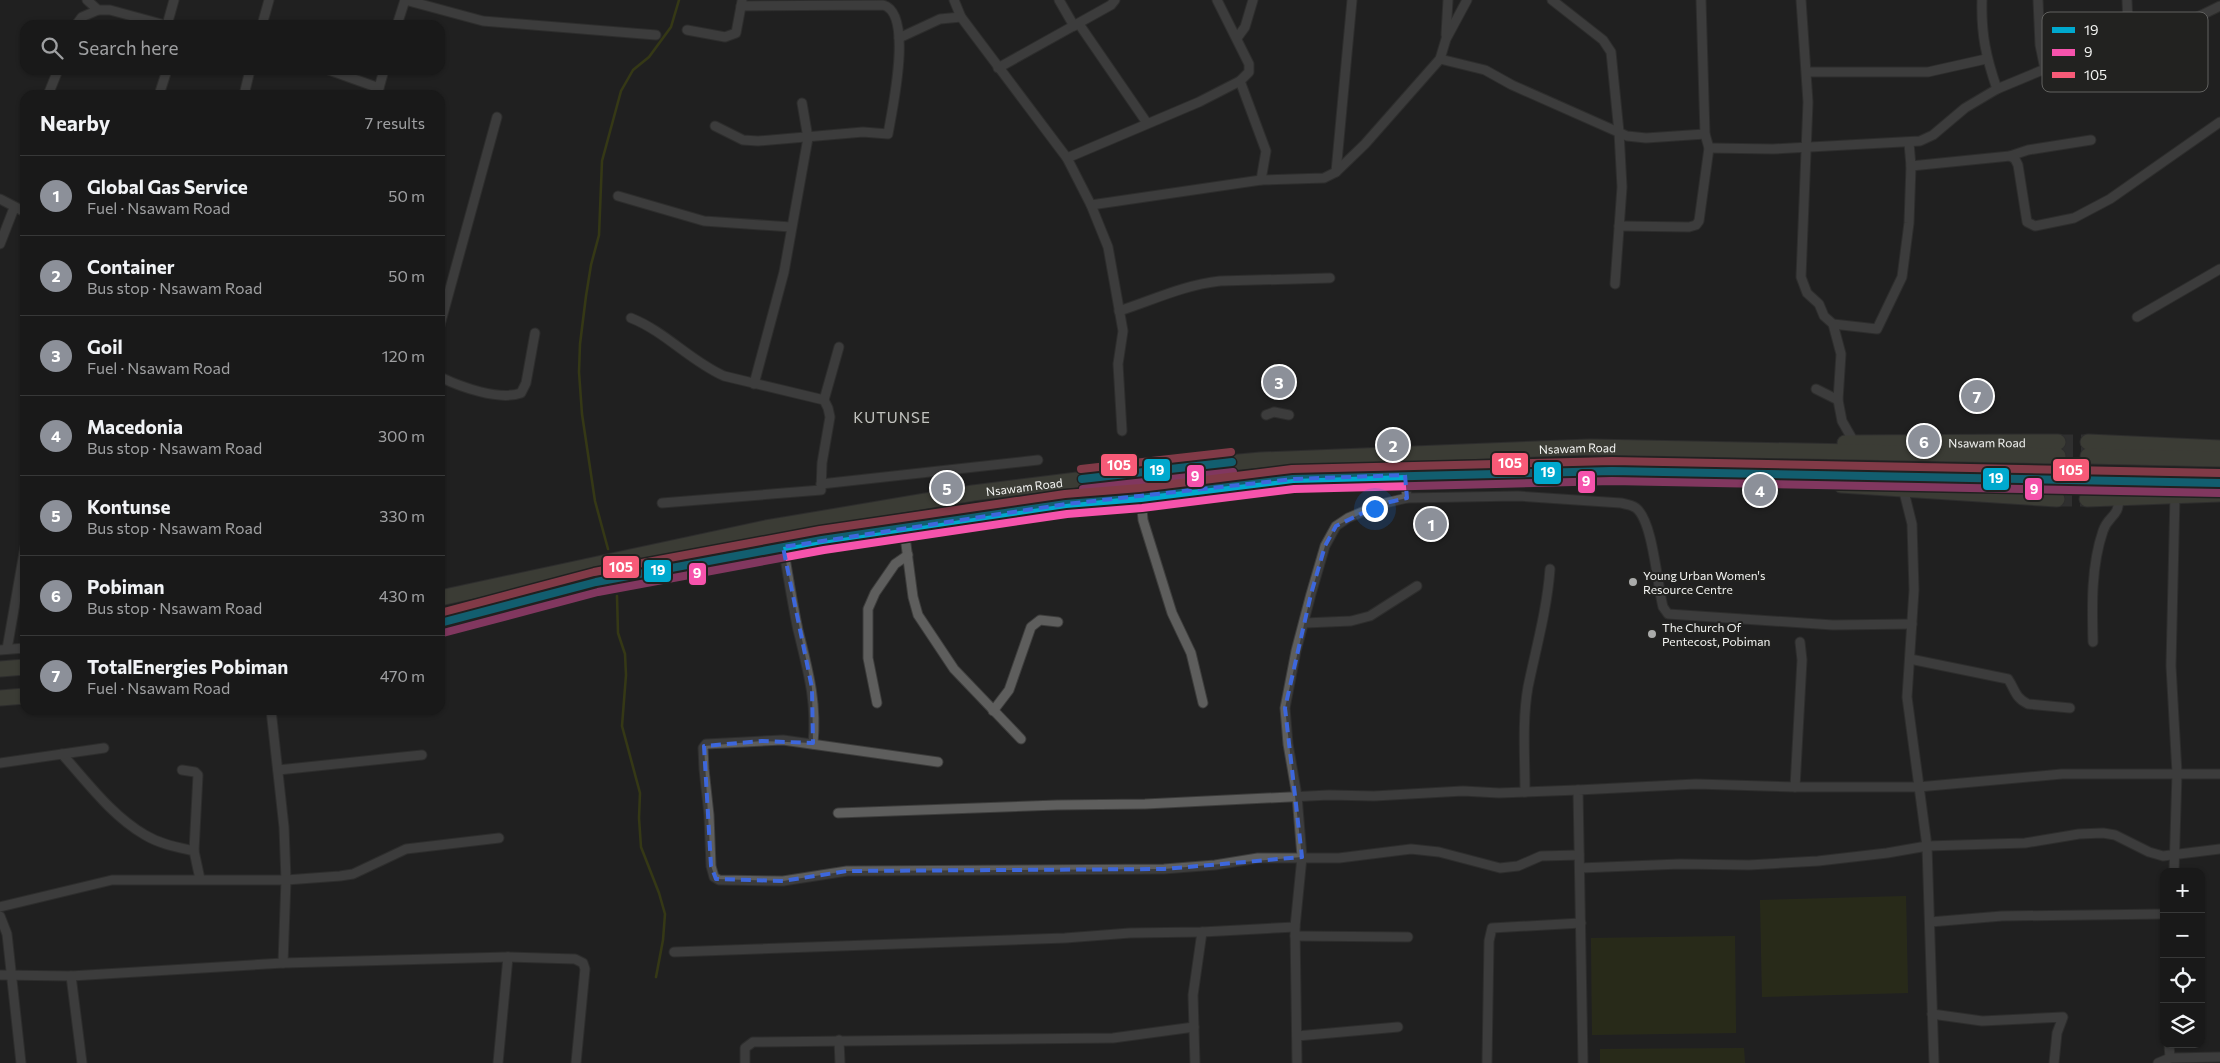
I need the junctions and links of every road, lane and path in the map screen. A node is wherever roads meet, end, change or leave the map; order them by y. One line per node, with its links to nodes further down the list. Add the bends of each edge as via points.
1 (87, 0): 20 (street)
2 (174, 0): 25 (street)
3 (269, 0): 26 (street)
4 (405, 0): 27 (street); 30 (street, via 483,21)
5 (954, 0): 22 (street)
6 (1060, 0): 28 (street)
7 (1115, 0): 28 (street)
8 (1217, 0): 32 (street)
9 (1253, 0): 32 (street, via 1246,27)
10 (1352, 0): 67 (street)
11 (1448, 0): 33 (street)
12 (1467, 0): 33 (street)
13 (1552, 0): 57 (street, via 1604,40 1611,52)
14 (1701, 0): 58 (street)
15 (1801, 0): 39 (street)
16 (1982, 0): 36 (street)
17 (2038, 0): 34 (street)
18 (741, 3): 29 (street, via 736,33 732,36); 31 (street, via 885,6 894,12)
19 (2220, 6): 21 (street)
20 (98, 10): 23 (street); 24 (street)
21 (2208, 12)
22 (961, 17): 31 (street, via 940,19); 37 (street)
23 (80, 20)
24 (147, 20)
25 (168, 20)
26 (263, 20)
27 (399, 20)
28 (1076, 25): 37 (street); 55 (street)
29 (687, 30)
30 (656, 35)
31 (899, 38): 59 (street, via 897,79 888,134 863,132)
32 (1237, 38): 45 (street, via 1249,68)
33 (1446, 39): 35 (street)
34 (2042, 55)
35 (1440, 59): 57 (street, via 1485,70); 67 (street)
36 (1986, 59): 39 (street, via 1928,72); 46 (street)
37 (998, 68): 65 (street)
38 (2042, 70): 46 (street)
39 (1807, 72): 62 (street)
40 (56, 75): 47 (street)
41 (165, 75): 48 (street)
42 (249, 75): 49 (street)
43 (341, 75): 50 (street)
44 (383, 75): 51 (street)
45 (1240, 81): 55 (street); 68 (street, via 1266,151)
46 (1997, 89): 61 (street, via 1965,108 1933,135)
47 (50, 90)
48 (160, 90)
49 (245, 90)
50 (376, 90)
51 (378, 90)
52 (802, 103): 59 (street)
53 (497, 117): 80 (street)
54 (2220, 122): 64 (street, via 2110,199 2074,218 2034,226 2027,222 2018,165)
55 (1147, 123): 65 (street)
56 (716, 126): 59 (street, via 743,140)
57 (1619, 132): 58 (street, via 1636,138); 74 (street)
58 (1705, 134): 63 (street)
59 (808, 138): 75 (street)
60 (2091, 140): 64 (street)
61 (1909, 143): 62 (street); 66 (street)
62 (1808, 147): 63 (street); 84 (street, via 1801,277 1807,293)
63 (1709, 148): 74 (street, via 1696,225)
64 (2010, 156): 66 (street)
65 (1067, 158): 71 (street)
66 (1910, 166): 84 (street, via 1909,223 1902,278 1877,329)
67 (1336, 172): 68 (street, via 1324,178)
68 (1261, 180): 71 (street)
69 (618, 196): 75 (street, via 704,221)
70 (0, 199): 72 (street)
71 (1091, 205): 81 (street, via 1108,247)
72 (14, 208): 73 (street); 76 (street)
73 (20, 210)
74 (1620, 226): 79 (street)
75 (791, 227): 88 (street, via 784,272)
76 (0, 244)
77 (2220, 269): 82 (street)
78 (1330, 278): 81 (street, via 1203,283)
79 (1615, 284)
80 (445, 308)
81 (1119, 311): 94 (street, via 1123,331 1118,364)
82 (2137, 317)
83 (631, 318): 88 (street, via 657,330 711,370)
84 (1833, 324): 91 (street, via 1841,354)
85 (535, 333): 87 (street, via 522,393 503,396)
86 (839, 347): 90 (street)
87 (445, 379)
88 (754, 384): 90 (street)
89 (1816, 389): 91 (street)
90 (824, 400): 105 (street, via 830,417)
91 (1838, 400): 95 (street, via 1842,421)
92 (1266, 415): 93 (street, via 1274,412)
93 (1289, 415)
94 (1122, 431)
95 (1854, 442): 97 (highway, Nsawam Road); 97 (highway, Nsawam Road, via 2058,449 1932,453)
96 (2220, 448): 98 (highway, via 2088,449)
97 (1737, 451): 115 (highway, Nsawam Road, via 1580,447 1260,460 973,492)
98 (2220, 459)
99 (1038, 460): 105 (street)
100 (1762, 474): 101 (highway, Nsawam Road); 102 (highway, Nsawam Road); 106 (highway, Nsawam Road, via 1810,483)
101 (1405, 475): 109 (highway, Nsawam Road, via 1293,479); 110 (street)
102 (2058, 481)
103 (2087, 482): 104 (highway)
104 (2220, 483)
105 (821, 484): 114 (street, via 821,490)
106 (1903, 488): 112 (highway, Nsawam Road); 126 (street, via 1912,524)
107 (2220, 494): 108 (highway)
108 (2175, 495): 111 (highway); 151 (street, via 2171,666)
109 (1141, 498): 116 (highway, Nsawam Road, via 1066,504); 138 (street, via 1143,520 1172,613 1191,653)
110 (1406, 498): 125 (street, via 1381,504 1336,526 1325,546); 126 (street, via 1518,496 1601,500 1635,506 1643,516 1650,539 1663,607 1674,616 1833,625)
111 (2119, 498): 113 (highway); 129 (street, via 2118,510 2106,524 2101,540 2093,591)
112 (2057, 499)
113 (2087, 499)
114 (662, 503)
115 (766, 528): 117 (highway, via 774,538); 122 (highway, Nsawam Road)
116 (904, 529): 117 (highway, Nsawam Road); 118 (street)
117 (776, 548): 123 (highway, Nsawam Road, via 596,582); 143 (street, via 812,688 815,708)
118 (908, 555): 137 (street, via 895,564 868,609 868,658); 140 (street, via 918,615 954,669)
119 (20, 568): 127 (street)
120 (1550, 569): 156 (street, via 1548,600 1528,689)
121 (1417, 586): 125 (street, via 1370,616 1351,621)
122 (445, 597)
123 (445, 622)
124 (1058, 622): 140 (street, via 1040,620 1031,627 1009,690)
125 (1305, 623): 157 (street, via 1285,708)
126 (1912, 624): 132 (street)
127 (4, 637): 131 (street)
128 (1800, 642): 153 (street, via 1802,660)
129 (2093, 642)
130 (20, 648): 131 (street)
131 (4, 650)
132 (1910, 659): 139 (street, via 2008,679 2021,701); 154 (street, via 1907,698)
133 (20, 667): 134 (highway)
134 (0, 669)
135 (20, 696): 136 (highway)
136 (0, 698)
137 (877, 703)
138 (1203, 703)
139 (2070, 708)
140 (993, 711): 142 (street)
141 (272, 715): 150 (street)
142 (1021, 739)
143 (813, 744): 147 (street); 165 (street, via 762,741 708,743 704,746 710,866 716,879 783,881 856,871 1164,869 1258,858)
144 (104, 748): 145 (street)
145 (62, 754): 148 (street); 162 (street, via 127,822 160,842)
146 (422, 755): 150 (street)
147 (938, 762)
148 (0, 763)
149 (182, 770): 162 (street, via 198,775)
150 (278, 770): 169 (street)
151 (2177, 773): 152 (street); 154 (street, via 2062,774); 164 (street)
152 (2220, 774)
153 (1795, 787): 154 (street); 155 (street, via 1696,784)
154 (1918, 787): 160 (street)
155 (1578, 790): 156 (street); 163 (street)
156 (1525, 792): 157 (street)
157 (1297, 796): 158 (street); 165 (street)
158 (838, 813)
159 (499, 838): 169 (street, via 418,846 388,856 353,874)
160 (1927, 846): 164 (street, via 2025,843 2103,833 2115,835 2149,852); 166 (street, via 1818,861); 173 (street)
161 (2220, 849): 164 (street)
162 (194, 850): 168 (street)
163 (1579, 855): 165 (street, via 1541,856 1518,866 1500,868 1439,852 1410,849 1339,858); 166 (street)
164 (2175, 856): 167 (street)
165 (1302, 857): 176 (street)
166 (1580, 868): 174 (street)
167 (2174, 868)
168 (200, 879): 169 (street); 170 (street, via 112,880)
169 (286, 880): 180 (street)
170 (0, 907)
171 (2160, 914): 173 (street, via 2002,916)
172 (0, 916): 182 (street, via 7,934)
173 (1930, 922): 184 (street)
174 (1581, 923): 200 (street, via 1492,928 1489,941); 201 (street)
175 (1202, 932): 176 (street); 178 (street); 185 (street, via 1193,995)
176 (1295, 932): 177 (street); 187 (street)
177 (1408, 937)
178 (674, 952)
179 (508, 957): 180 (street); 194 (street); 195 (street, via 571,958 583,963 585,976)
180 (283, 963): 183 (street)
181 (0, 975): 182 (street)
182 (11, 975): 183 (street); 192 (street)
183 (71, 976): 193 (street)
184 (1932, 1014): 202 (street); 203 (street, via 1982,1020 2063,1017 2057,1033)
185 (1194, 1027): 188 (street, via 1113,1038); 198 (street)
186 (1398, 1027): 187 (street)
187 (1297, 1036): 199 (street)
188 (839, 1040): 196 (street, via 753,1042 745,1048); 197 (street)
189 (2169, 1048): 191 (street)
190 (2220, 1057): 191 (street)
191 (2170, 1058): 204 (street)
192 (21, 1063)
193 (82, 1063)
194 (498, 1063)
195 (576, 1063)
196 (745, 1063)
197 (840, 1063)
198 (1195, 1063)
199 (1297, 1063)
200 (1487, 1063)
201 (1583, 1063)
202 (1934, 1063)
203 (2054, 1063)
204 (2158, 1063)

